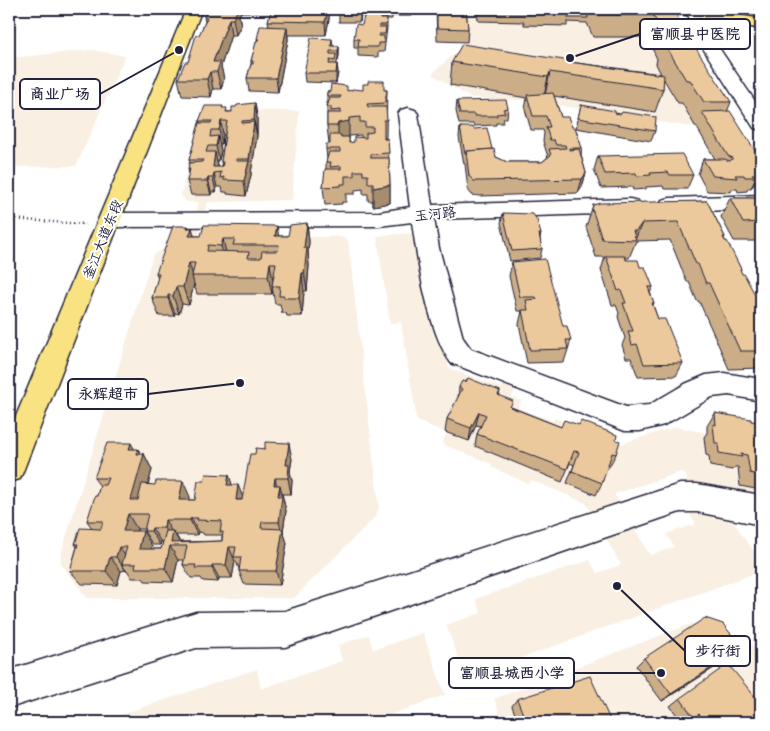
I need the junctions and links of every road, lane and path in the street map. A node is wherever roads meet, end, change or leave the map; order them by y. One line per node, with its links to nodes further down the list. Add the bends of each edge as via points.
1 (181, 9): 11 (main road, 釜江大道东段)
2 (194, 9): 11 (main road, 釜江大道东段)
3 (667, 9): 4 (main road)
4 (695, 10): 5 (main road); 7 (street, via 705,39)
5 (761, 24)
6 (408, 114): 9 (street)
7 (761, 124)
8 (761, 202): 9 (street, 玉河路, via 444,210)
9 (422, 214): 11 (street, 玉河路, via 378,219); 12 (street, via 427,248 450,338 462,356 634,420 654,418 709,386)
10 (9, 218): 11 (path)
11 (101, 222): 13 (main road, 釜江大道东段); 14 (main road, 釜江大道东段)
12 (761, 390)
13 (9, 421)
14 (9, 468)
15 (761, 510): 16 (street, via 680,498 285,628 196,630)
16 (9, 689)

